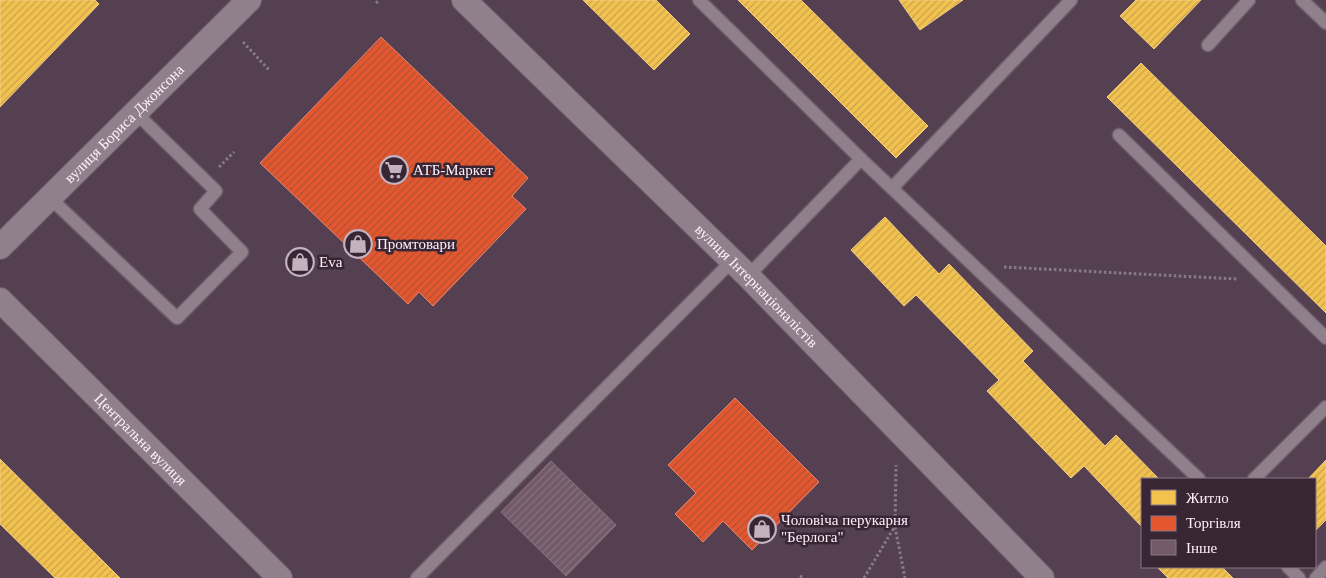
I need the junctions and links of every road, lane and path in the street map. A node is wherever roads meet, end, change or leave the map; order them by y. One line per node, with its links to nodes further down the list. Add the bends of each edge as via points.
1 (249, 0): 8 (street, вулиця Бориса Джонсона)
2 (464, 0): 20 (street, вулиця Інтернаціоналістів)
3 (699, 0): 14 (lane)
4 (1071, 0): 16 (lane)
5 (1249, 0): 9 (lane)
6 (1302, 0): 7 (lane)
7 (1326, 23)
8 (225, 24): 10 (path); 11 (street, вулиця Бориса Джонсона)
9 (1208, 45)
10 (270, 71)
11 (136, 113): 17 (street, вулиця Бориса Джонсона); 17 (lane, via 216,191 200,210 242,252 177,318)
12 (1119, 135): 21 (lane)
13 (234, 152): 15 (path)
14 (861, 159): 16 (lane); 20 (lane)
15 (217, 170)
16 (892, 188): 19 (lane)
17 (50, 198): 18 (street, вулиця Бориса Джонсона)
18 (0, 247)
19 (974, 266): 21 (path); 26 (lane)
20 (740, 269): 25 (street, вулиця Інтернаціоналістів); 32 (lane)
21 (1268, 281): 23 (lane)
22 (0, 300): 31 (street, Центральна вулиця)
23 (1326, 338)
24 (1326, 407): 27 (lane)
25 (897, 430): 28 (path); 35 (street, вулиця Інтернаціоналістів)
26 (1198, 478)
27 (1255, 478)
28 (895, 526): 33 (path); 34 (path)
29 (1326, 567): 37 (lane)
30 (1289, 568): 36 (lane)
31 (280, 578)
32 (416, 578)
33 (864, 578)
34 (905, 578)
35 (1042, 578)
36 (1299, 578)
37 (1316, 578)

